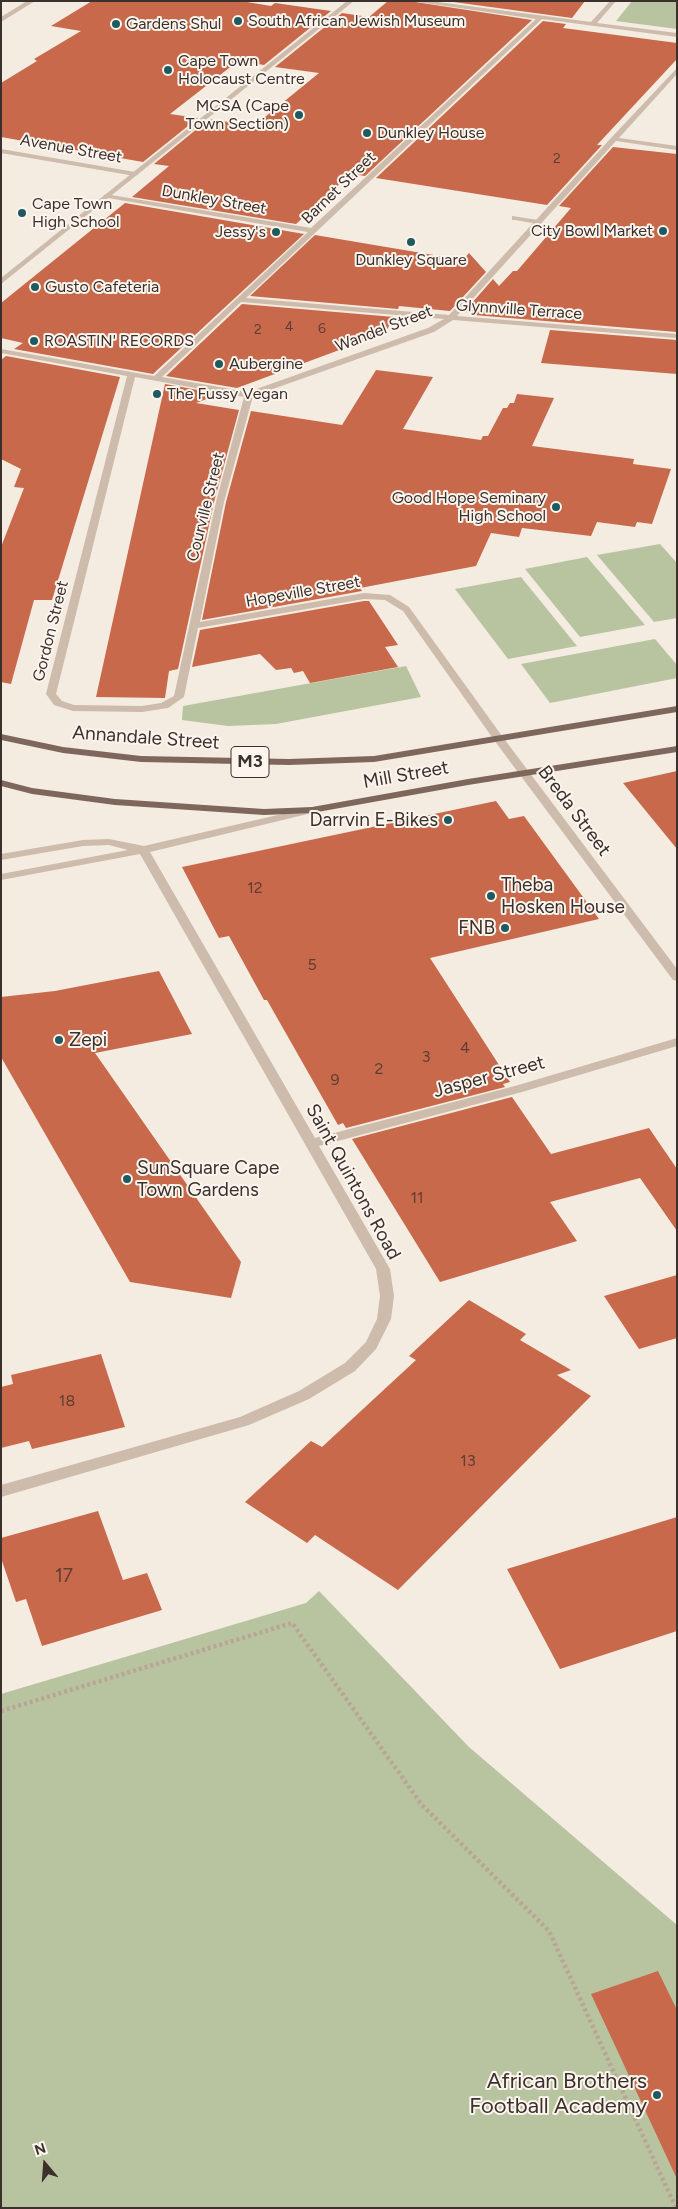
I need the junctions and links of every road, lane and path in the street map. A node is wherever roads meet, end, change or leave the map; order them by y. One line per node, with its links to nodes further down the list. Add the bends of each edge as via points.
1 (32, 1): 6 (street)
2 (351, 1): 13 (street)
3 (414, 1): 5 (street)
4 (613, 1): 7 (street)
5 (541, 17): 7 (street); 17 (street, Barnet Street)
6 (1, 20)
7 (594, 24): 8 (street)
8 (677, 35)
9 (677, 70): 10 (street, Wandel Street)
10 (613, 140): 11 (street); 16 (street, Wandel Street)
11 (677, 148)
12 (1, 151): 13 (street, Avenue Street)
13 (135, 174): 14 (street)
14 (108, 196): 17 (street, Dunkley Street); 18 (street)
15 (515, 218): 16 (street)
16 (538, 222): 20 (street, Wandel Street)
17 (315, 230): 19 (street, Barnet Street)
18 (1, 282)
19 (239, 300): 20 (street, Glynnville Terrace); 24 (street, Barnet Street)
20 (450, 319): 21 (street, Glynnville Terrace); 25 (street, Wandel Street, via 431,330)
21 (677, 336)
22 (1, 351): 23 (street)
23 (132, 374): 24 (street); 26 (street, Gordon Street, via 51,694 58,703 73,708 142,709 164,706 179,697)
24 (156, 378): 25 (street)
25 (250, 396): 26 (street, Courville Street, via 220,502)
26 (194, 626): 29 (street, Hopeville Street, via 364,596 387,597 406,609)
27 (677, 709): 29 (main road, M3)
28 (1, 737): 29 (main road, Annandale Street / M3, via 63,750 141,759 288,762 374,759)
29 (498, 738): 31 (street, Breda Street)
30 (677, 749): 31 (main road, Mill Street)
31 (524, 772): 33 (main road, Mill Street); 37 (street, Breda Street)
32 (1, 783): 33 (main road, via 32,791 115,802 255,811)
33 (312, 810): 34 (street, Mill Street)
34 (143, 850): 35 (street, Mill Street, via 109,842 83,843); 36 (street, Mill Street); 39 (street, Saint Quintons Road)
35 (1, 857)
36 (1, 877)
37 (677, 977)
38 (677, 1042): 39 (street, Jasper Street, via 518,1089)
39 (310, 1144): 40 (street, Saint Quintons Road, via 383,1269 384,1318 371,1345 350,1366 304,1395 244,1421)
40 (1, 1491)
41 (1, 1711): 42 (path, via 292,1623 422,1806 549,1931)
42 (676, 2208)

